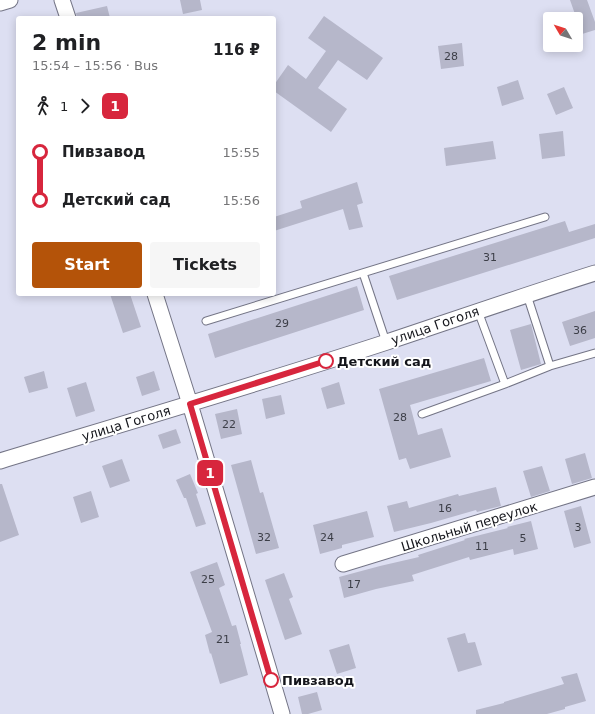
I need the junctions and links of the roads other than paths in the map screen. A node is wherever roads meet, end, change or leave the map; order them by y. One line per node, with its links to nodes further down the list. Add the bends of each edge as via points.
1 (10, 0): 3 (street)
2 (62, 0): 4 (street)
3 (0, 2)
4 (67, 16)
5 (545, 217): 6 (lane)
6 (363, 273): 11 (lane); 12 (lane)
7 (595, 273): 8 (street, улица Гоголя)
8 (527, 295): 10 (street, улица Гоголя); 14 (lane)
9 (156, 296): 16 (street)
10 (478, 311): 12 (street, улица Гоголя); 15 (lane)
11 (206, 321)
12 (386, 342): 16 (street, улица Гоголя)
13 (595, 353): 14 (lane)
14 (550, 366): 15 (lane)
15 (504, 384): 17 (lane)
16 (190, 404): 18 (street, улица Гоголя); 21 (street)
17 (422, 414)
18 (0, 460)
19 (595, 487): 20 (street, Школьный переулок)
20 (343, 564)
21 (282, 714)

